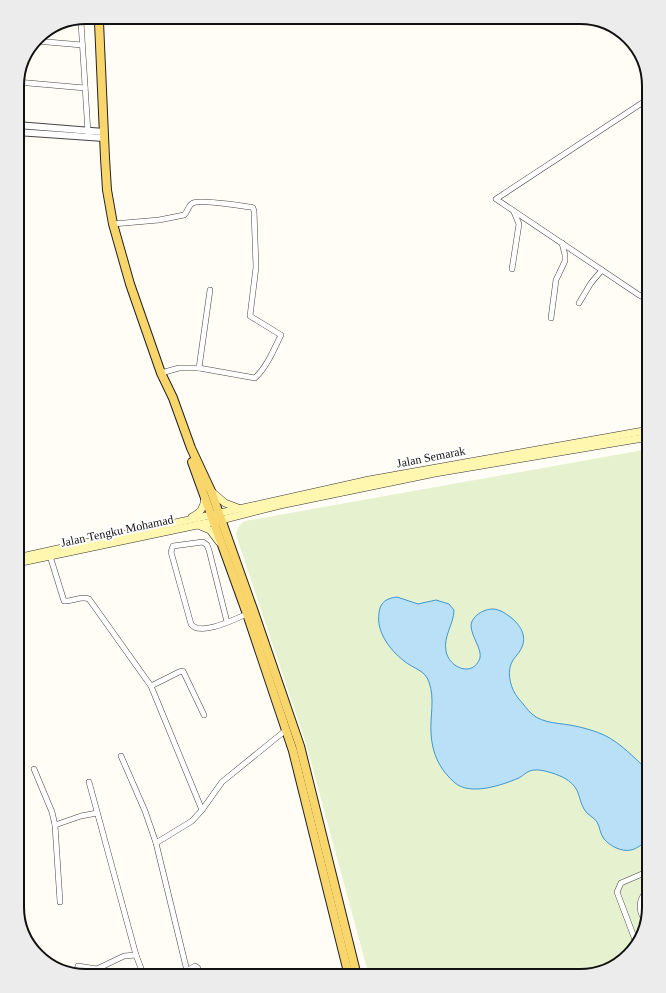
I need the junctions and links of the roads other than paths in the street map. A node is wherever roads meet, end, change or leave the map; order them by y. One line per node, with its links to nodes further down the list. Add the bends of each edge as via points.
1 (81, 24): 4 (street)
2 (99, 24): 11 (main road)
3 (43, 42): 4 (street)
4 (82, 45): 6 (street)
5 (24, 83): 6 (street)
6 (85, 88): 10 (street)
7 (642, 103): 12 (street, via 496,199)
8 (24, 126): 10 (street)
9 (24, 132): 10 (street)
10 (88, 134): 11 (street)
11 (104, 135): 13 (main road, via 107,190)
12 (514, 211): 14 (street); 15 (street, via 519,224)
13 (113, 224): 21 (street, via 159,220 184,214 195,202 254,208 256,267 250,316 281,335 265,366 255,378); 22 (main road, via 130,284)
14 (562, 243): 16 (street); 20 (street, via 565,261 556,280)
15 (512, 269)
16 (602, 270): 18 (street); 19 (street)
17 (210, 290): 21 (street)
18 (642, 296)
19 (579, 303)
20 (551, 318)
21 (199, 368): 22 (street, via 179,368)
22 (162, 375): 25 (main road); 26 (main road)
23 (642, 431): 27 (main road, Jalan Semarak, via 369,480)
24 (642, 438): 28 (main road, Jalan Semarak, via 435,473)
25 (211, 491): 27 (main road, via 225,503); 29 (main road)
26 (205, 498): 29 (main road); 30 (main road, via 200,512)
27 (240, 508): 29 (main road, Jalan Semarak)
28 (238, 516): 29 (main road, Jalan Semarak); 32 (main road, via 229,524)
29 (216, 517): 30 (main road, Jalan Tengku Mohamad); 31 (main road, Jalan Tengku Mohamad); 32 (main road); 33 (main road)
30 (183, 522): 34 (main road, Jalan Tengku Mohamad)
31 (197, 525): 33 (main road, via 210,530); 35 (main road, Jalan Tengku Mohamad)
32 (226, 535): 37 (main road)
33 (222, 547): 37 (main road)
34 (24, 556)
35 (50, 556): 36 (main road, Jalan Tengku Mohamad); 39 (street, via 64,601 83,597 89,599)
36 (24, 562)
37 (251, 613): 38 (street); 41 (main road); 63 (main road, via 300,746)
38 (227, 622): 38 (street, via 207,545 201,542 173,546 171,552 193,627 199,629)
39 (151, 686): 40 (street, via 178,672 183,672); 45 (street)
40 (204, 715)
41 (286, 730): 45 (street, via 222,782); 62 (main road)
42 (121, 756): 48 (street, via 145,810)
43 (34, 769): 47 (street)
44 (88, 782): 46 (street)
45 (202, 810): 48 (street, via 192,821)
46 (97, 813): 47 (street); 54 (street)
47 (55, 825): 51 (street)
48 (156, 843): 59 (street)
49 (642, 874): 53 (street, via 621,883 617,892)
50 (642, 896): 52 (street)
51 (60, 902)
52 (641, 913)
53 (634, 938)
54 (136, 955): 56 (street, via 124,956); 58 (street)
55 (77, 968): 57 (street, via 78,966)
56 (97, 969)
57 (97, 969)
58 (141, 969)
59 (187, 969)
60 (190, 969): 61 (street, via 197,966)
61 (197, 969)
62 (347, 969)
63 (355, 969)

